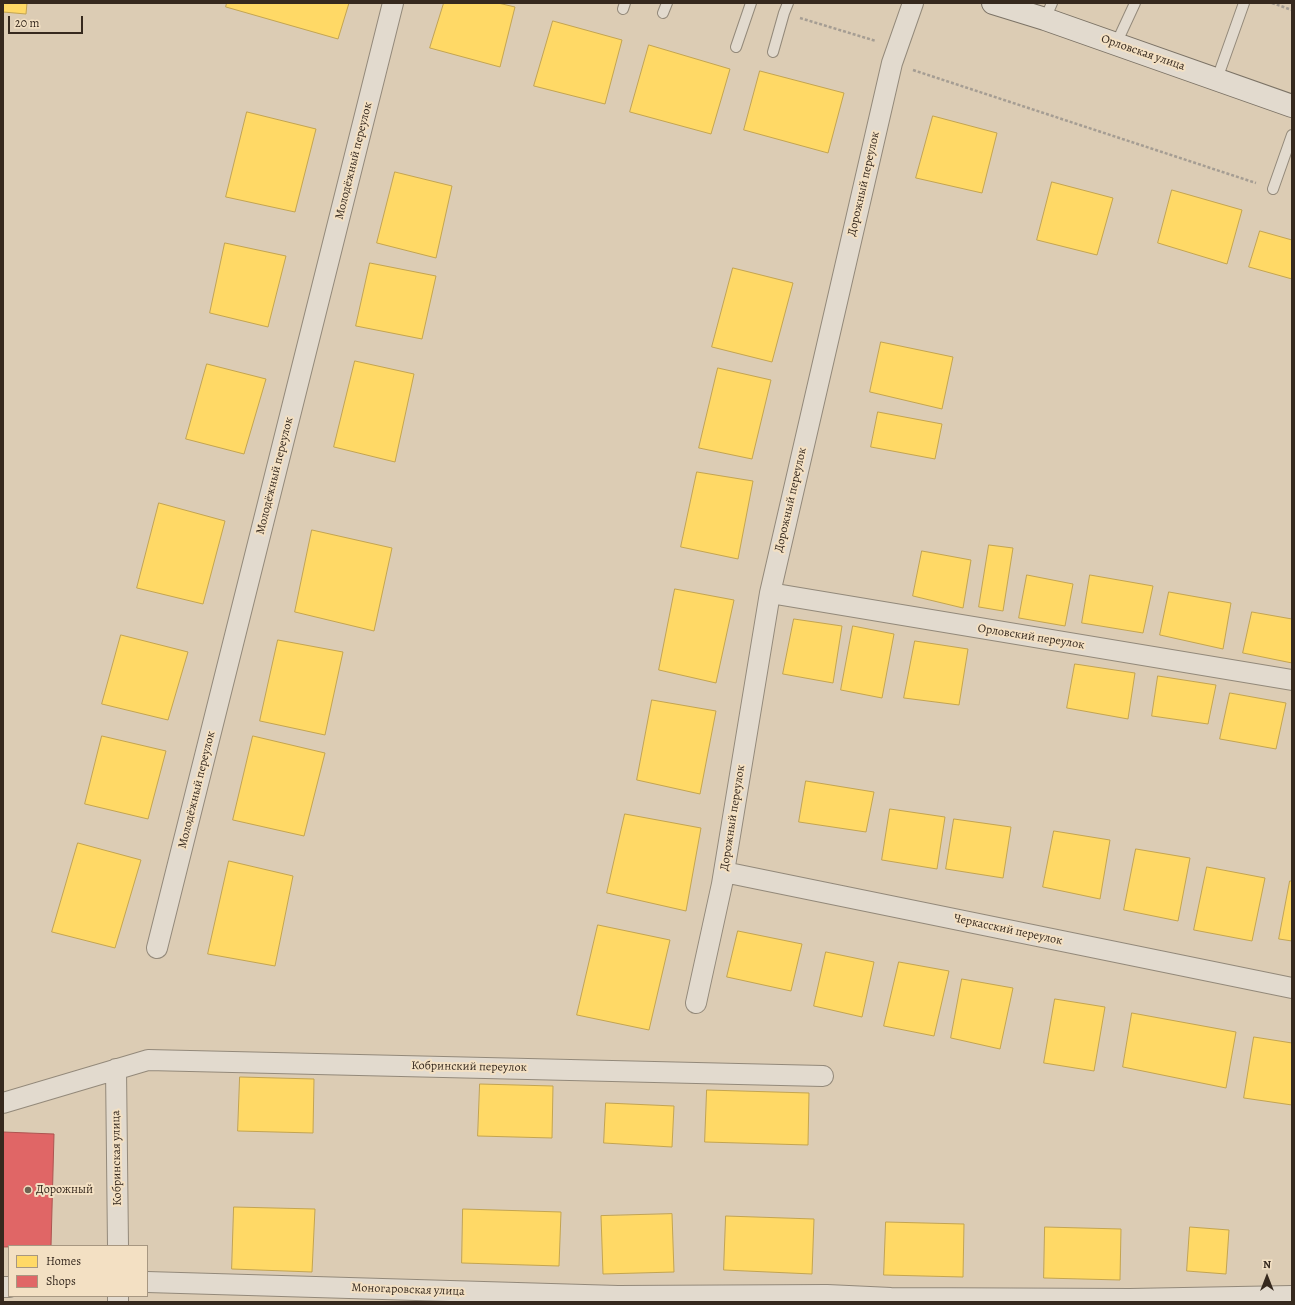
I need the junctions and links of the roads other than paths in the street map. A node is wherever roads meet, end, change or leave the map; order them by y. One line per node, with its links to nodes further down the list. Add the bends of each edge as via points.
1 (393, 3): 21 (street, Молодёжный переулок)
2 (667, 3): 10 (lane)
3 (751, 3): 12 (lane)
4 (788, 3): 13 (lane)
5 (914, 3): 18 (street, Дорожный переулок, via 895,55)
6 (993, 3): 9 (main road, Орловская улица)
7 (1135, 3): 11 (lane)
8 (1244, 3): 14 (lane)
9 (1049, 11): 11 (main road, Орловская улица)
10 (663, 13)
11 (1116, 44): 14 (main road, Орловская улица)
12 (736, 47)
13 (773, 52)
14 (1217, 79): 15 (main road, Орловская улица)
15 (1292, 106)
16 (1292, 135): 17 (lane)
17 (1273, 189)
18 (770, 593): 19 (street, Орловский переулок); 20 (street, Дорожный переулок)
19 (1292, 680)
20 (724, 872): 22 (street, Черкасский переулок); 23 (street, Дорожный переулок)
21 (157, 948)
22 (1292, 988)
23 (696, 1003)
24 (116, 1069): 25 (street, Кобринский переулок, via 148,1060); 26 (street, Кобринский переулок); 27 (street, Кобринская улица)
25 (823, 1076)
26 (3, 1103)
27 (118, 1245)
28 (148, 1282): 29 (street, Моногаровская улица)
29 (374, 1295): 31 (street, Моногаровская улица)
30 (1292, 1296): 33 (street, Моногаровская улица)
31 (618, 1299): 32 (street, Моногаровская улица, via 827,1295)
32 (891, 1300): 33 (street, Моногаровская улица)
33 (1130, 1300)

